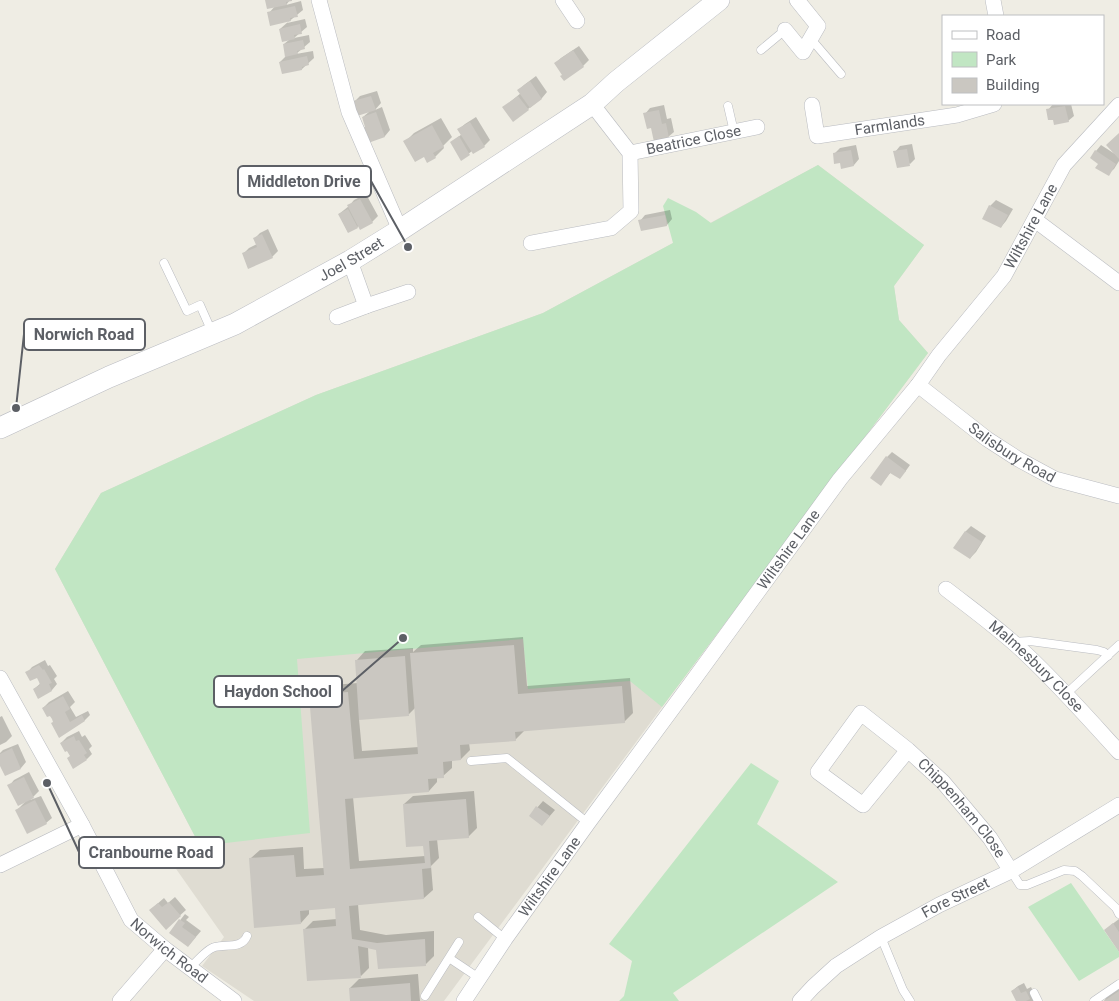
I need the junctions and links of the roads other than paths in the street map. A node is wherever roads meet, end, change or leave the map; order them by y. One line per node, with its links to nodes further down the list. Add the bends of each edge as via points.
1 (319, 0): 21 (street, via 349,112)
2 (563, 0): 7 (street)
3 (719, 0): 12 (main road, Joel Street)
4 (797, 0): 9 (street, via 818,26)
5 (993, 0): 6 (street)
6 (996, 15)
7 (577, 21)
8 (785, 30): 9 (street, via 803,52); 10 (lane)
9 (811, 39): 11 (lane)
10 (761, 50)
11 (841, 74)
12 (592, 104): 19 (street); 21 (main road, Joel Street)
13 (812, 104): 14 (street, Farmlands, via 817,136 957,115)
14 (991, 105)
15 (1119, 105): 20 (street, Wiltshire Lane, via 1064,165)
16 (728, 106): 18 (lane)
17 (757, 127): 18 (street, Beatrice Close)
18 (734, 132): 19 (street, Beatrice Close)
19 (630, 153): 22 (street, via 631,211 610,228)
20 (1035, 220): 25 (street); 30 (street, Wiltshire Lane, via 1004,276)
21 (400, 230): 23 (main road, Joel Street)
22 (531, 243)
23 (350, 261): 27 (street); 29 (main road, Joel Street)
24 (164, 263): 29 (lane, via 187,311 200,305)
25 (1119, 283)
26 (408, 292): 27 (street)
27 (366, 306): 28 (street)
28 (338, 317)
29 (212, 334): 31 (main road, Joel Street)
30 (918, 384): 32 (street, Salisbury Road, via 987,439 1018,459 1055,479); 43 (street, Wiltshire Lane, via 840,479)
31 (0, 428)
32 (1119, 496)
33 (946, 589): 34 (street, Malmesbury Close)
34 (1013, 642): 36 (lane, via 1030,641 1097,650); 38 (street, Malmesbury Close)
35 (1119, 646): 36 (lane)
36 (1108, 656): 38 (lane)
37 (0, 678): 44 (street, Norwich Road)
38 (1066, 694): 40 (street, Malmesbury Close)
39 (908, 750): 39 (street, Chippenham Close, via 863,805 818,772 861,713); 46 (street, Chippenham Close, via 943,782 990,838)
40 (1119, 752)
41 (471, 760): 43 (lane, via 507,758)
42 (1119, 806): 46 (street, Fore Street)
43 (588, 823): 51 (street, Wiltshire Lane)
44 (82, 825): 45 (street); 53 (street, Norwich Road, via 131,920)
45 (0, 865)
46 (1011, 871): 47 (lane, via 1020,885 1064,870 1074,871); 50 (street, Fore Street, via 939,905)
47 (1119, 914)
48 (478, 917): 51 (lane)
49 (247, 936): 55 (lane, via 240,944 213,947)
50 (881, 938): 63 (street, Fore Street, via 836,966); 64 (lane)
51 (505, 940): 56 (street, Wiltshire Lane)
52 (459, 942): 54 (lane)
53 (165, 949): 55 (street, Norwich Road); 60 (street)
54 (449, 958): 56 (lane); 59 (lane)
55 (190, 968): 61 (street, Norwich Road)
56 (479, 978): 62 (street, Wiltshire Lane)
57 (1119, 984): 66 (lane)
58 (1034, 993): 65 (lane)
59 (425, 996)
60 (120, 1001)
61 (234, 1001)
62 (464, 1001)
63 (800, 1001)
64 (910, 1001)
65 (1038, 1001)
66 (1094, 1001)

